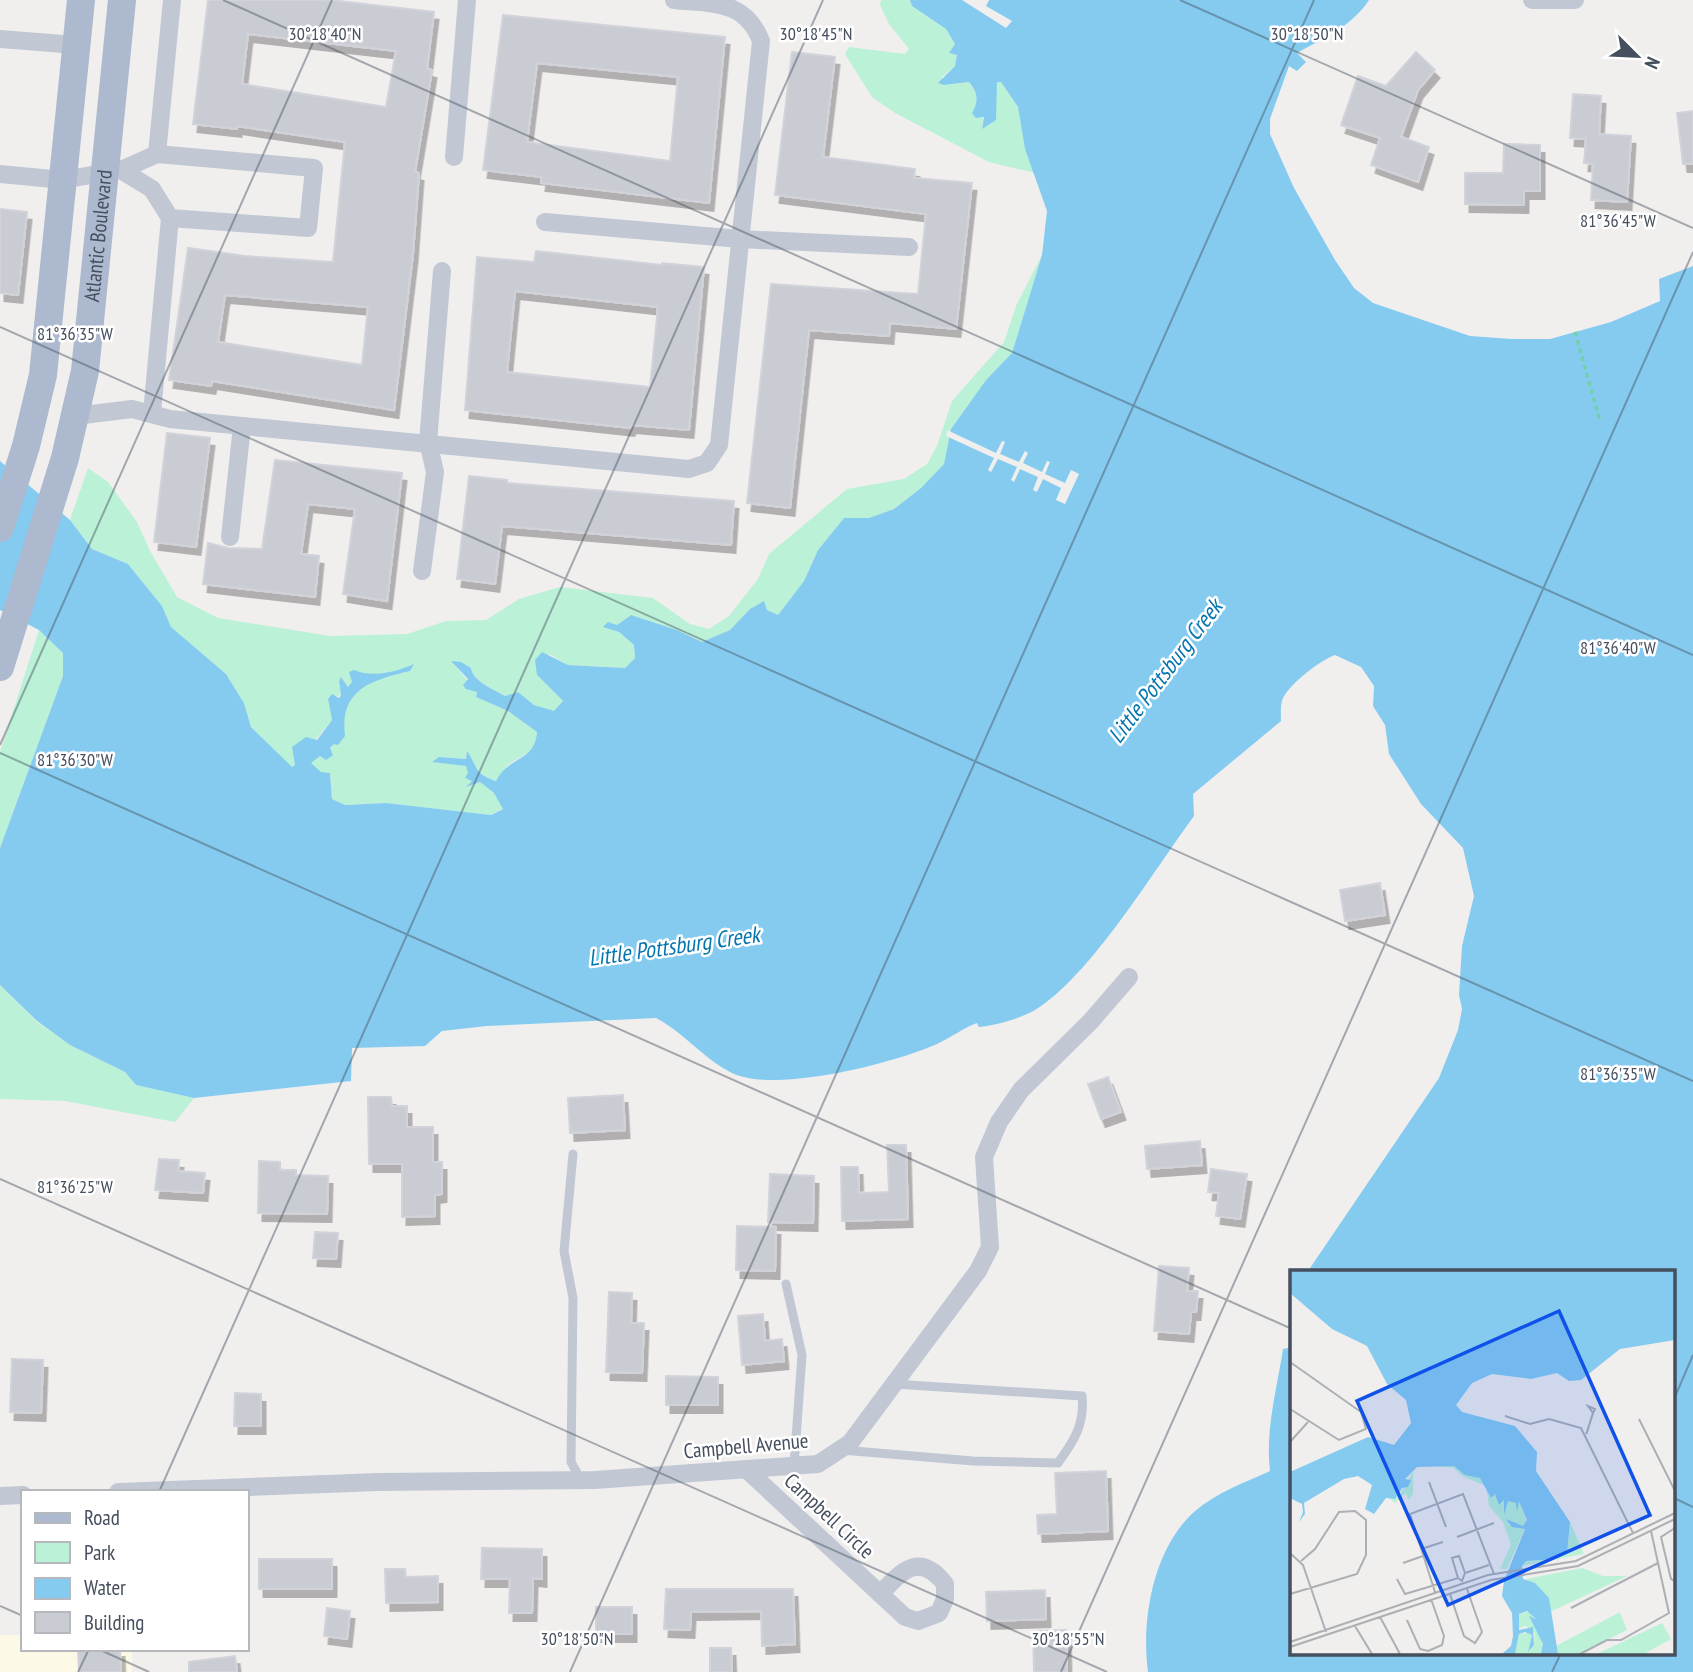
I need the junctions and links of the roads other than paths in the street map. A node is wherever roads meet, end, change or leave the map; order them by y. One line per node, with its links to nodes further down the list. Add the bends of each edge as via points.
1 (80, 0): 9 (main road, Atlantic Boulevard)
2 (122, 0): 12 (main road, Atlantic Boulevard)
3 (172, 0): 10 (street)
4 (467, 0): 11 (street)
5 (674, 0): 17 (street, via 733,5 748,17 761,41)
6 (1532, 0): 7 (street)
7 (1575, 0)
8 (0, 38): 9 (street)
9 (76, 45): 14 (main road, Atlantic Boulevard)
10 (157, 154): 12 (street); 15 (street, via 314,168 308,228)
11 (454, 157)
12 (113, 171): 14 (street); 15 (street, via 152,190); 21 (main road, Atlantic Boulevard)
13 (0, 174): 14 (street)
14 (63, 180): 24 (main road, Atlantic Boulevard, via 43,374)
15 (170, 218): 20 (street)
16 (545, 222): 17 (street)
17 (740, 239): 18 (street); 23 (street, via 719,445 707,463 689,469)
18 (909, 247)
19 (442, 271): 23 (street)
20 (152, 413): 21 (street, via 132,409); 22 (street)
21 (75, 416): 27 (main road, Atlantic Boulevard)
22 (242, 426): 23 (street); 25 (street)
23 (428, 442): 26 (street, via 435,472)
24 (0, 527)
25 (230, 537)
26 (422, 571)
27 (0, 667)
28 (1129, 977): 31 (street, Campbell Avenue, via 1021,1090 999,1122 984,1157 990,1247 978,1271)
29 (573, 1154): 35 (lane, via 564,1251 573,1298 571,1462)
30 (786, 1284): 33 (lane, via 802,1355)
31 (894, 1384): 32 (street, Campbell Avenue); 32 (lane, via 1082,1396 1084,1415 1075,1439 1058,1463)
32 (840, 1450): 33 (street, Campbell Avenue, via 818,1464)
33 (794, 1466): 34 (street, Campbell Avenue)
34 (747, 1470): 35 (street, Campbell Avenue); 39 (street, Campbell Circle)
35 (581, 1480): 36 (street, Campbell Avenue)
36 (171, 1490)
37 (21, 1495): 38 (street)
38 (0, 1496)
39 (880, 1594)

